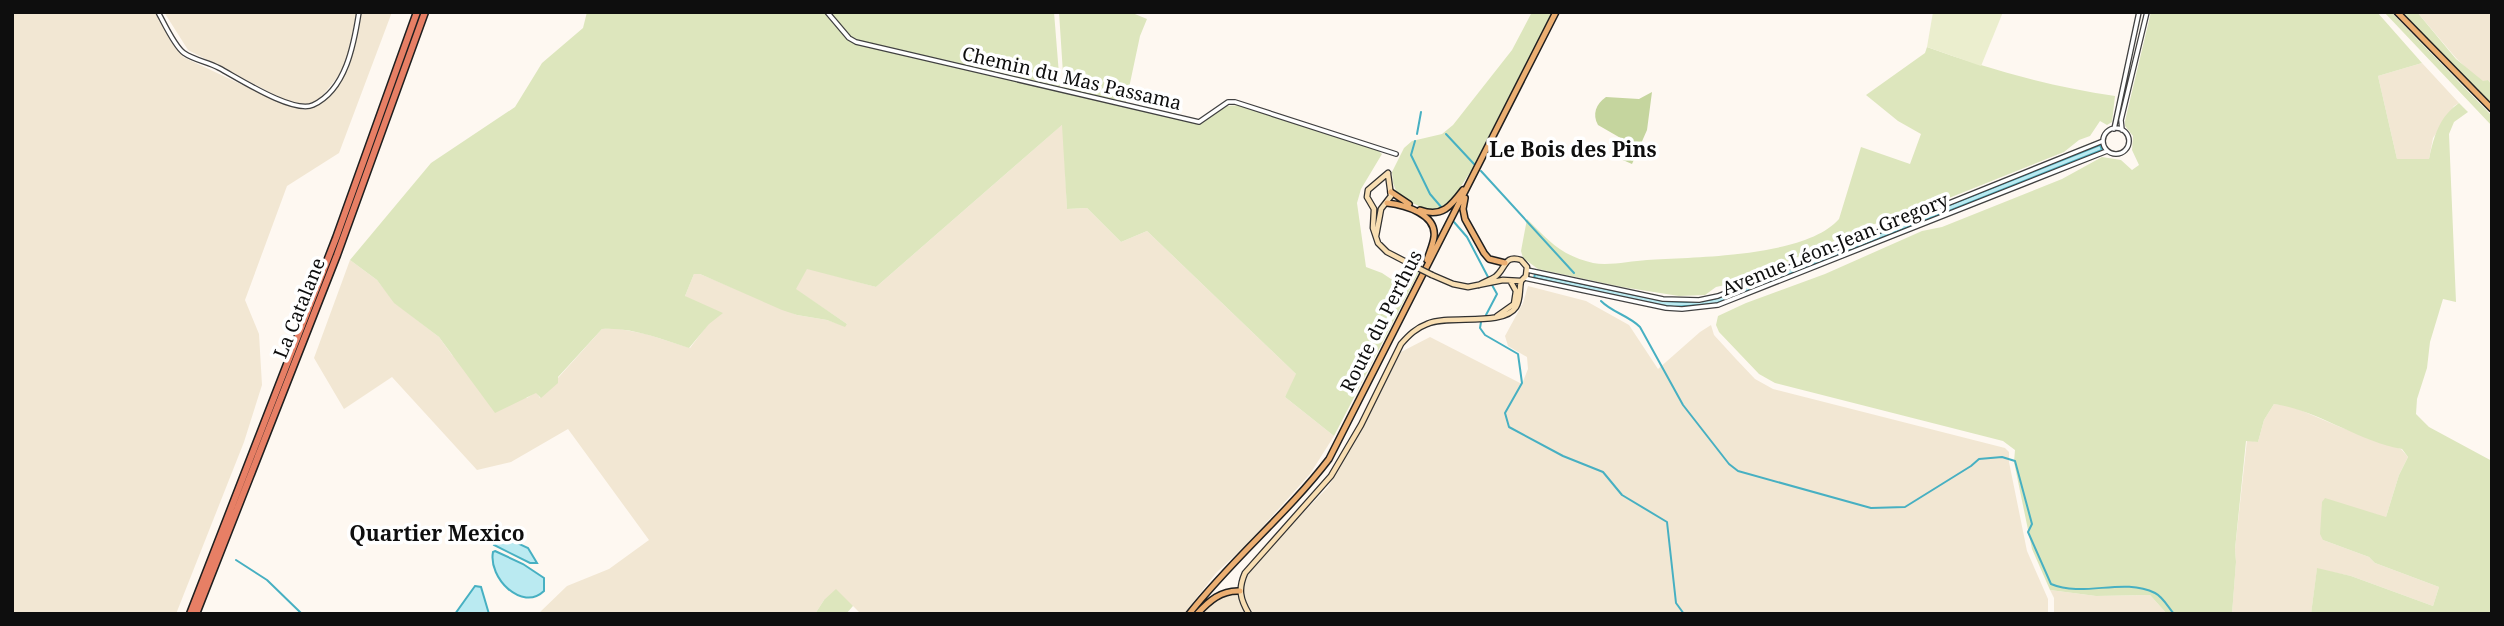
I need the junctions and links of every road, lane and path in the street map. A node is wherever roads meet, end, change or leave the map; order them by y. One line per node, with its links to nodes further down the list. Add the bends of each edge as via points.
1 (158, 12): 2 (street, via 183,52 282,101 309,107 324,97 347,69)
2 (359, 12)
3 (417, 12): 31 (highway, La Catalane, via 312,301)
4 (425, 12): 32 (highway, La Catalane, via 337,254)
5 (827, 12): 15 (street, Chemin du Mas Passama, via 856,42 1199,122 1235,102)
6 (1556, 12): 16 (main road, Route du Perthus)
7 (2139, 12): 11 (street)
8 (2147, 12): 12 (street)
9 (2396, 12): 10 (main road)
10 (2492, 109)
11 (2114, 129): 12 (street); 13 (street)
12 (2122, 130): 14 (street, via 2127,136 2126,149 2115,154)
13 (2103, 141): 14 (street); 24 (street, Avenue Léon-Jean Gregory, via 1718,296 1663,299)
14 (2107, 151): 25 (street, Avenue Léon-Jean Gregory, via 1718,305 1666,308)
15 (1396, 154)
16 (1475, 173): 18 (main road, Route du Perthus); 19 (main road, via 1452,205 1436,214 1396,198)
17 (1379, 182): 19 (main road); 19 (main road, via 1388,173); 20 (main road, via 1368,190)
18 (1468, 186): 23 (main road, via 1462,209 1465,219 1489,259); 26 (main road, Route du Perthus)
19 (1390, 189): 21 (main road)
20 (1371, 204): 21 (main road); 22 (main road)
21 (1385, 205): 22 (main road); 26 (main road, via 1413,209 1431,223 1434,238)
22 (1376, 237): 28 (main road, bridge, via 1387,252 1432,275 1460,286)
23 (1504, 265): 24 (main road, via 1518,258); 27 (main road, via 1503,275); 28 (main road)
24 (1527, 270): 25 (main road)
25 (1522, 279): 27 (main road); 29 (main road, via 1517,307 1505,317)
26 (1419, 281): 33 (main road, Route du Perthus, via 1329,458)
27 (1509, 281): 28 (main road); 29 (main road, via 1516,291 1514,304)
28 (1479, 285)
29 (1489, 318): 30 (main road, via 1440,320 1409,335 1331,476 1250,565)
30 (1240, 591): 34 (main road, via 1215,597); 35 (main road)
31 (190, 614)
32 (196, 614)
33 (1189, 614)
34 (1197, 614)
35 (1249, 614)

